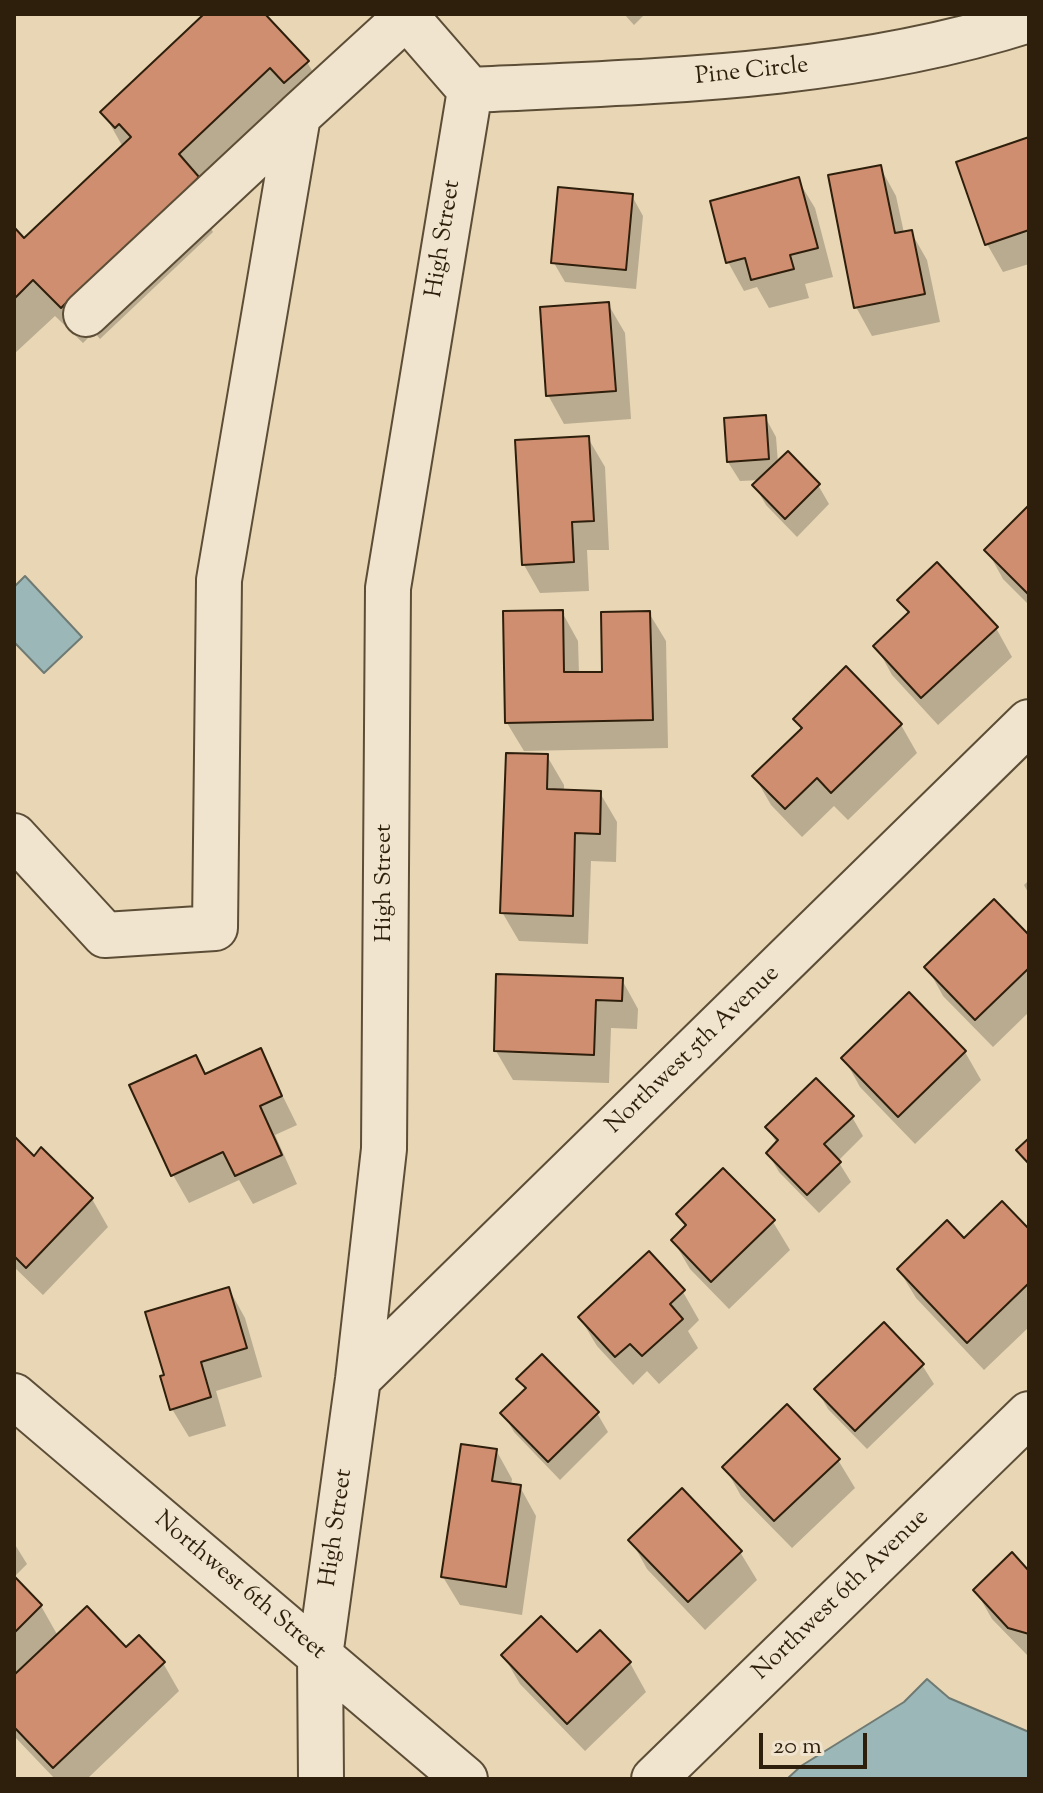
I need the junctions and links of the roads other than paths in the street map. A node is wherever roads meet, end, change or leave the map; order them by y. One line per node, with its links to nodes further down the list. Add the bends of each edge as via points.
1 (405, 15): 3 (street); 4 (street)
2 (1029, 20): 3 (street, Pine Circle, via 848,62 718,78)
3 (470, 90): 8 (street, High Street, via 388,588 384,1149)
4 (298, 116): 5 (street); 7 (street, via 219,580 215,928 105,935)
5 (86, 314)
6 (1029, 722): 8 (street, Northwest 5th Avenue)
7 (14, 836)
8 (358, 1379): 11 (street, High Street)
9 (14, 1396): 11 (street, Northwest 6th Street)
10 (1029, 1414): 14 (street, Northwest 6th Avenue)
11 (320, 1656): 12 (street, High Street); 13 (street, Northwest 6th Street)
12 (321, 1779)
13 (465, 1779)
14 (654, 1779)

